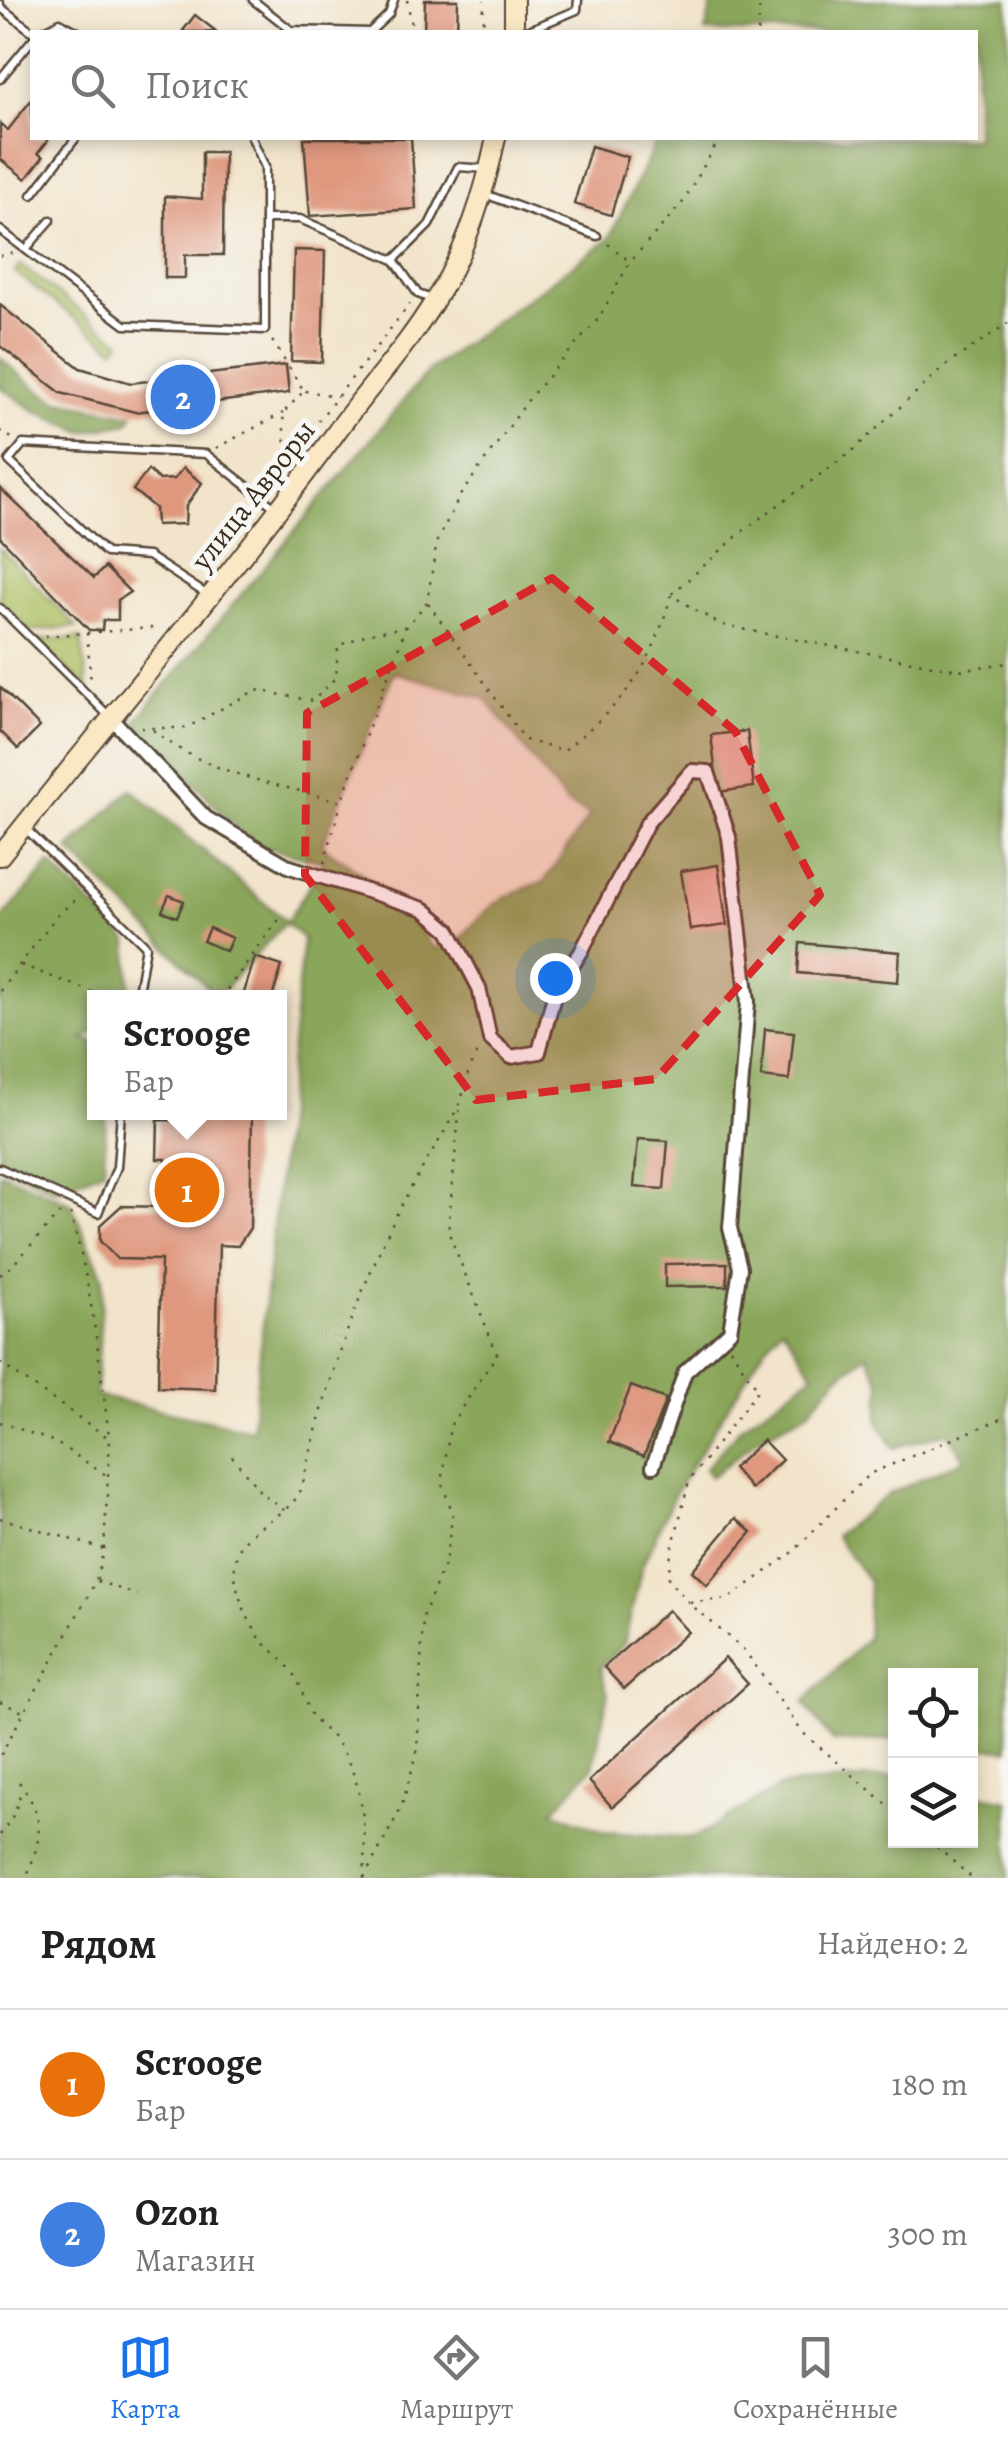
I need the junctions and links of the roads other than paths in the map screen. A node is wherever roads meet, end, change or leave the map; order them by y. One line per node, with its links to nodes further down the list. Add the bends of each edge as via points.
1 (253, 0): 8 (lane)
2 (394, 0): 9 (lane)
3 (514, 0): 10 (street)
4 (578, 0): 11 (lane, via 577,10)
5 (0, 4): 12 (lane)
6 (45, 30): 7 (lane, via 60,22)
7 (74, 30)
8 (292, 30)
9 (372, 30)
10 (514, 30)
11 (529, 30)
12 (30, 33)
13 (30, 40): 14 (lane)
14 (0, 80)
15 (74, 140): 19 (lane)
16 (253, 140): 21 (lane, via 265,166)
17 (496, 140): 18 (street, улица Авроры)
18 (489, 169): 20 (street, улица Авроры); 26 (lane, via 458,167 429,225)
19 (32, 194)
20 (484, 194): 24 (lane); 27 (street, улица Авроры, via 470,232)
21 (266, 218): 25 (lane, via 265,330 125,326); 26 (lane, via 300,219)
22 (51, 220): 25 (lane)
23 (0, 230): 25 (lane)
24 (597, 236)
25 (26, 249)
26 (394, 260): 27 (lane)
27 (427, 297): 28 (street, улица Авроры)
28 (278, 511): 29 (street, улица Авроры); 29 (lane, via 206,454 24,444 9,461 106,553 148,556)
29 (209, 597): 31 (street, улица Авроры)
30 (0, 608): 31 (lane)
31 (109, 716): 32 (street, улица Авроры); 37 (street, via 206,818 290,867 424,909 449,930 480,988 490,1039 512,1058 538,1052 555,992 647,823 692,772 708,772 729,838 748,1002 730,1228 740,1268 730,1331 686,1372)
32 (13, 830): 33 (street, улица Авроры); 34 (lane, via 89,889 146,946)
33 (0, 856)
34 (138, 990)
35 (121, 1120): 36 (lane, via 118,1166 98,1212)
36 (0, 1168)
37 (654, 1466)

